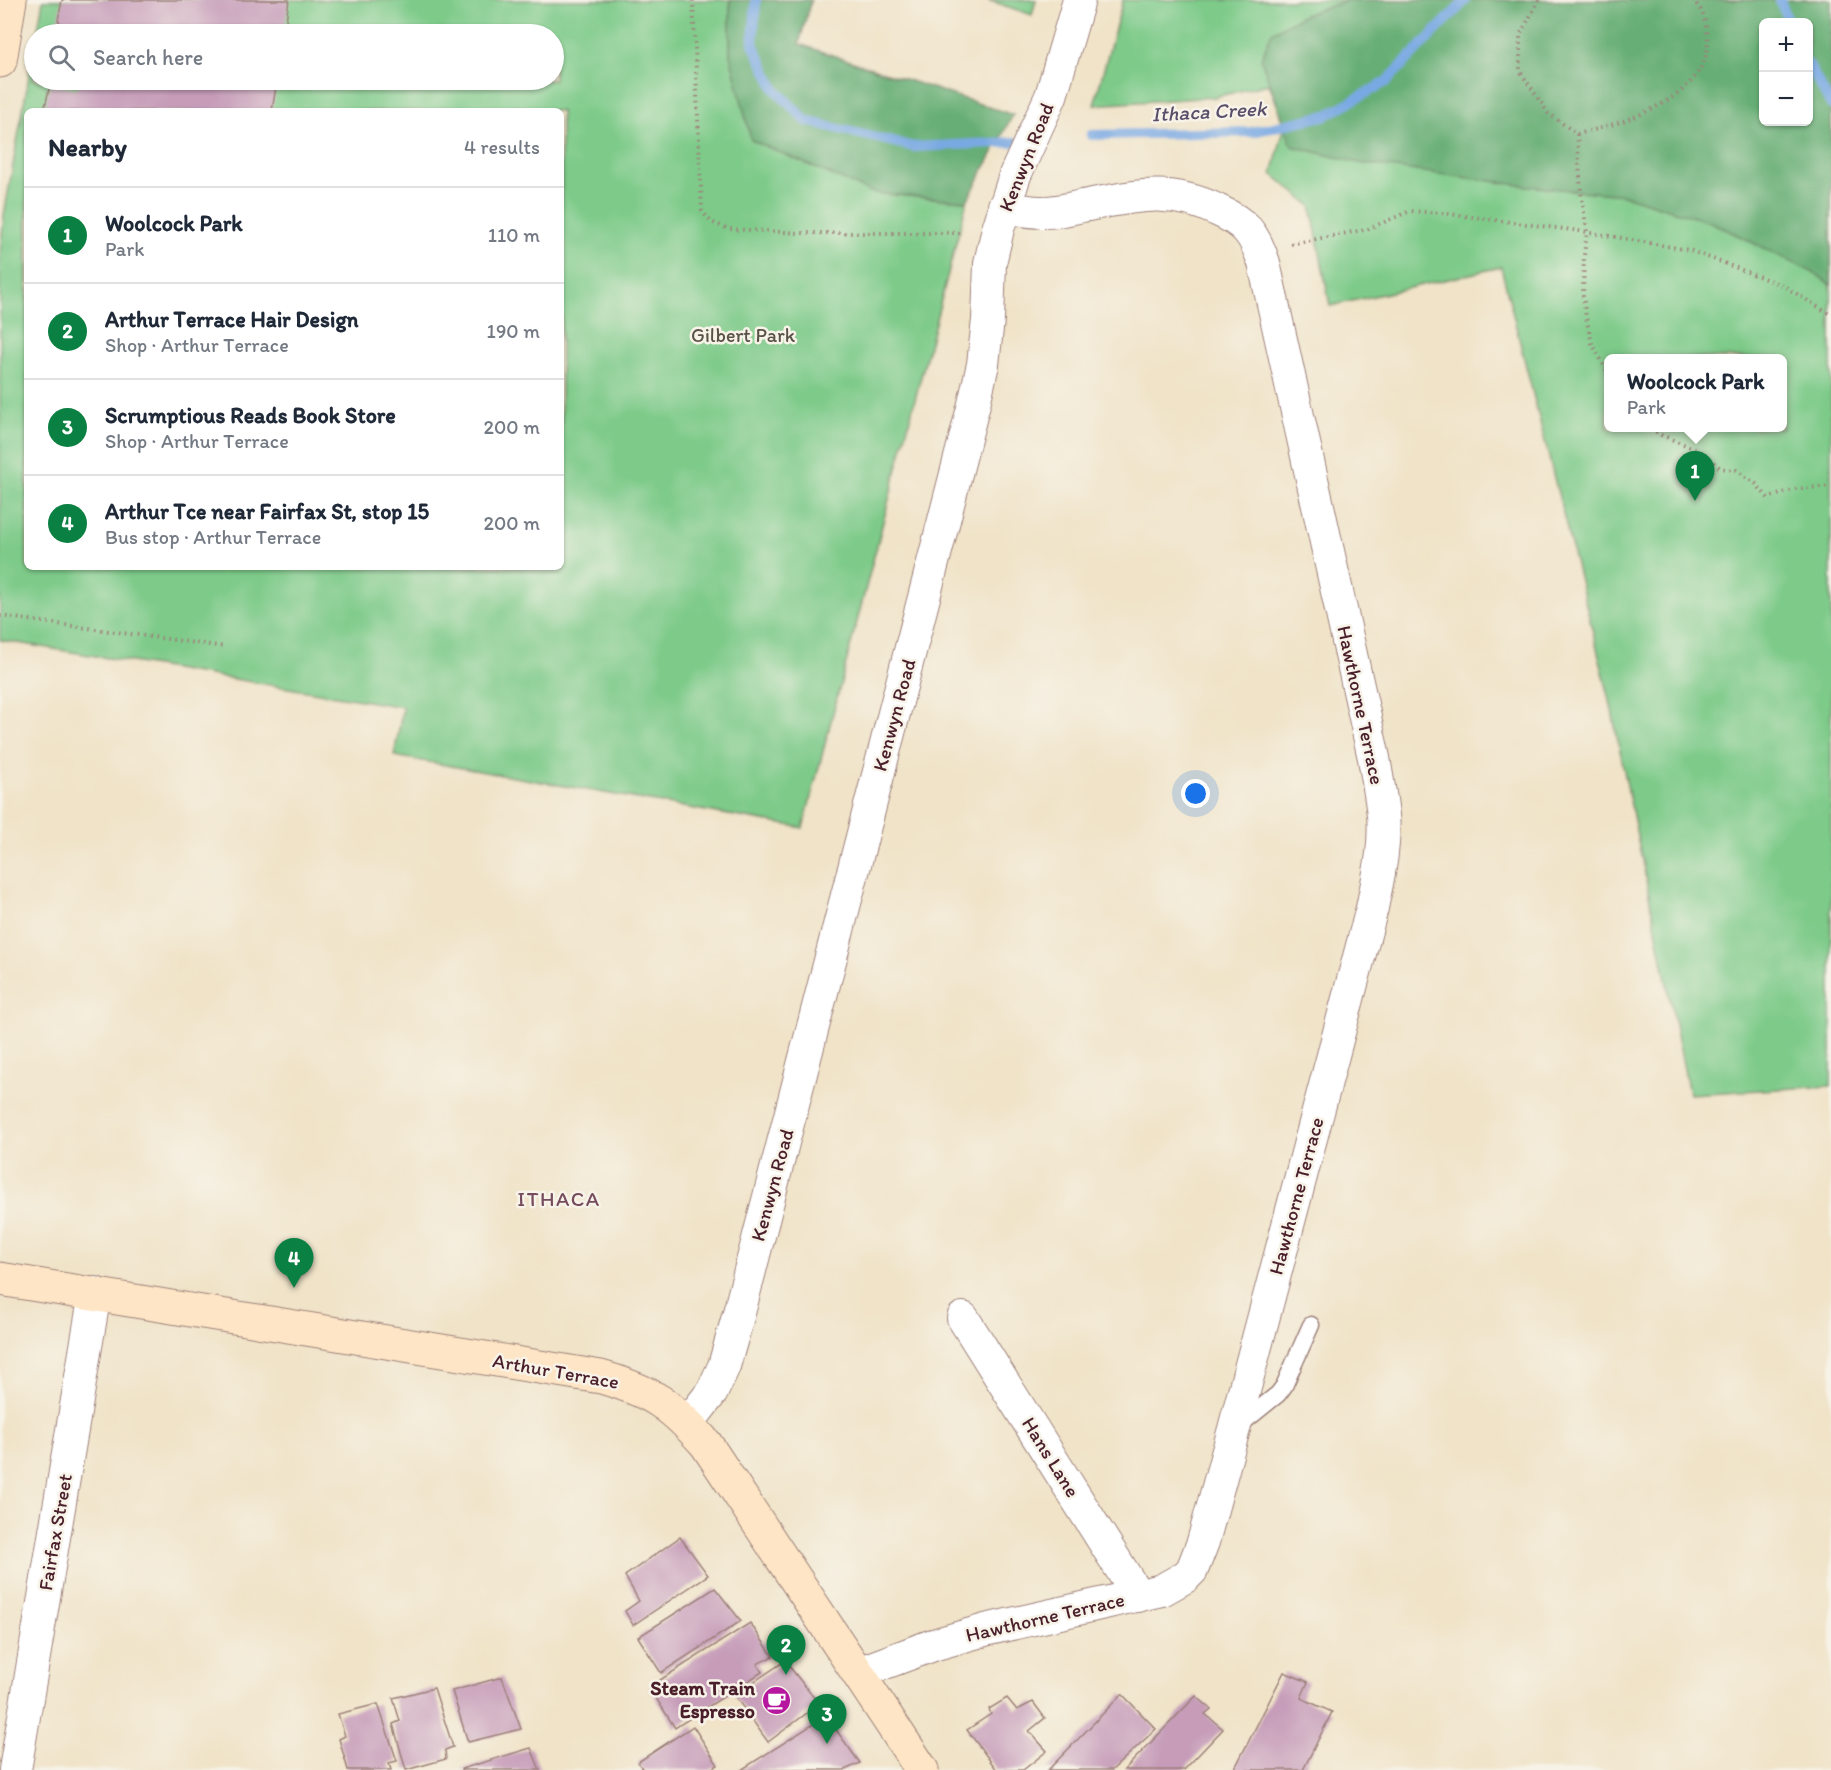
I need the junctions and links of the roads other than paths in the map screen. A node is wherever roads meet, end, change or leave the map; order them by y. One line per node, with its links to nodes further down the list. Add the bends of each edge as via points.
1 (10, 0): 3 (street)
2 (1079, 0): 4 (street, Kenwyn Road, via 1052,96)
3 (0, 61)
4 (1004, 206): 9 (street, Kenwyn Road, via 990,263 988,320 974,404 757,1244 724,1366 712,1392); 10 (street, Hawthorne Terrace, via 1040,213 1135,196 1182,196 1239,222 1252,233 1260,249 1374,758 1383,816 1380,871)
5 (0, 1278): 6 (street, Arthur Terrace)
6 (95, 1293): 9 (street, Arthur Terrace, via 601,1377 649,1393); 13 (street, Fairfax Street)
7 (963, 1318): 11 (street, Hans Lane)
8 (1311, 1325): 10 (lane, via 1284,1386)
9 (687, 1424): 12 (street, Arthur Terrace, via 706,1444)
10 (1234, 1429): 11 (street, Hawthorne Terrace, via 1192,1570 1175,1584)
11 (1138, 1596): 12 (street, Hawthorne Terrace, via 985,1630)
12 (858, 1673): 14 (street, Arthur Terrace)
13 (15, 1770)
14 (921, 1770)

